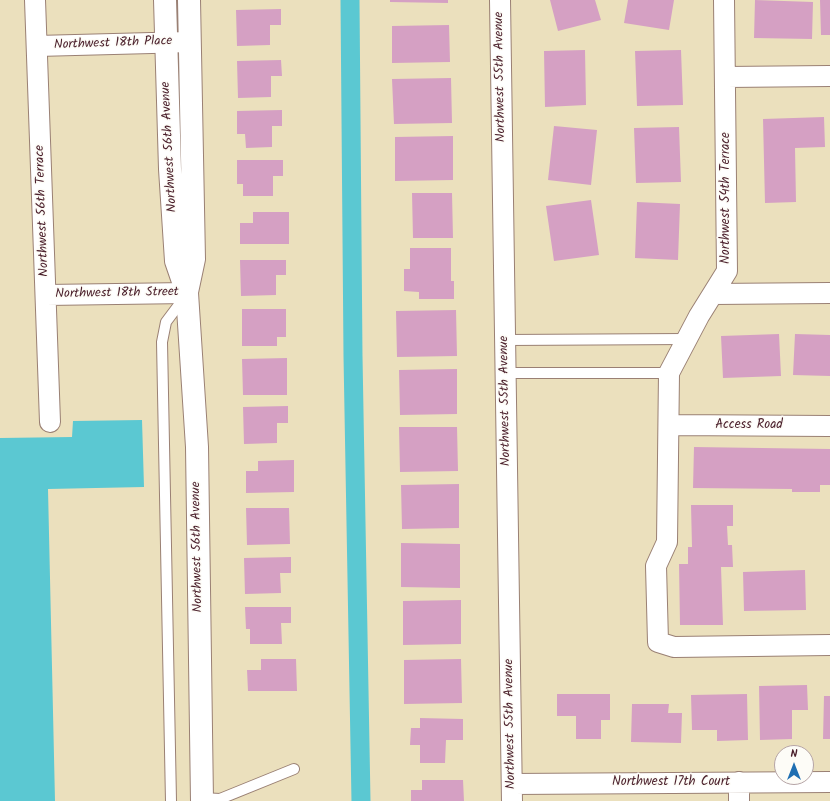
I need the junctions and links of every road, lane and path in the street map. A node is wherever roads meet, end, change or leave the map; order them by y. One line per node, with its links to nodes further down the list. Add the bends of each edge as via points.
1 (35, 0): 8 (street, Northwest 56th Terrace)
2 (165, 0): 6 (street, Northwest 56th Avenue)
3 (189, 0): 7 (street, Northwest 56th Avenue)
4 (500, 0): 16 (street, Northwest 55th Avenue)
5 (724, 0): 10 (street, Northwest 54th Terrace)
6 (166, 42): 7 (street, Northwest 18th Place); 8 (street, Northwest 18th Place); 11 (street, Northwest 56th Avenue, via 176,261)
7 (190, 42): 11 (street, Northwest 56th Avenue, via 194,259)
8 (37, 46): 14 (street, Northwest 56th Terrace)
9 (830, 76): 10 (street)
10 (726, 77): 13 (street, Northwest 54th Terrace, via 727,271)
11 (187, 293): 14 (street, Northwest 18th Street); 27 (street, Northwest 56th Avenue, via 197,447); 28 (lane, via 166,322 162,342)
12 (830, 293): 13 (street)
13 (713, 294): 15 (street, Northwest 54th Terrace)
14 (46, 295): 19 (street, Northwest 56th Terrace)
15 (687, 339): 16 (lane); 18 (street, Northwest 54th Terrace)
16 (505, 340): 17 (street, Northwest 55th Avenue)
17 (506, 373): 18 (lane); 26 (street, Northwest 55th Avenue)
18 (669, 373): 20 (street, Northwest 54th Terrace)
19 (50, 422)
20 (669, 425): 21 (street, Access Road); 22 (street, Northwest 54th Terrace, via 667,542 656,566 658,642 674,647)
21 (830, 426)
22 (830, 645)
23 (294, 769): 27 (lane, via 220,799)
24 (830, 782): 25 (street, Northwest 17th Court)
25 (739, 792): 26 (street, Northwest 17th Court)
26 (512, 793)
27 (202, 800)
28 (171, 801)

